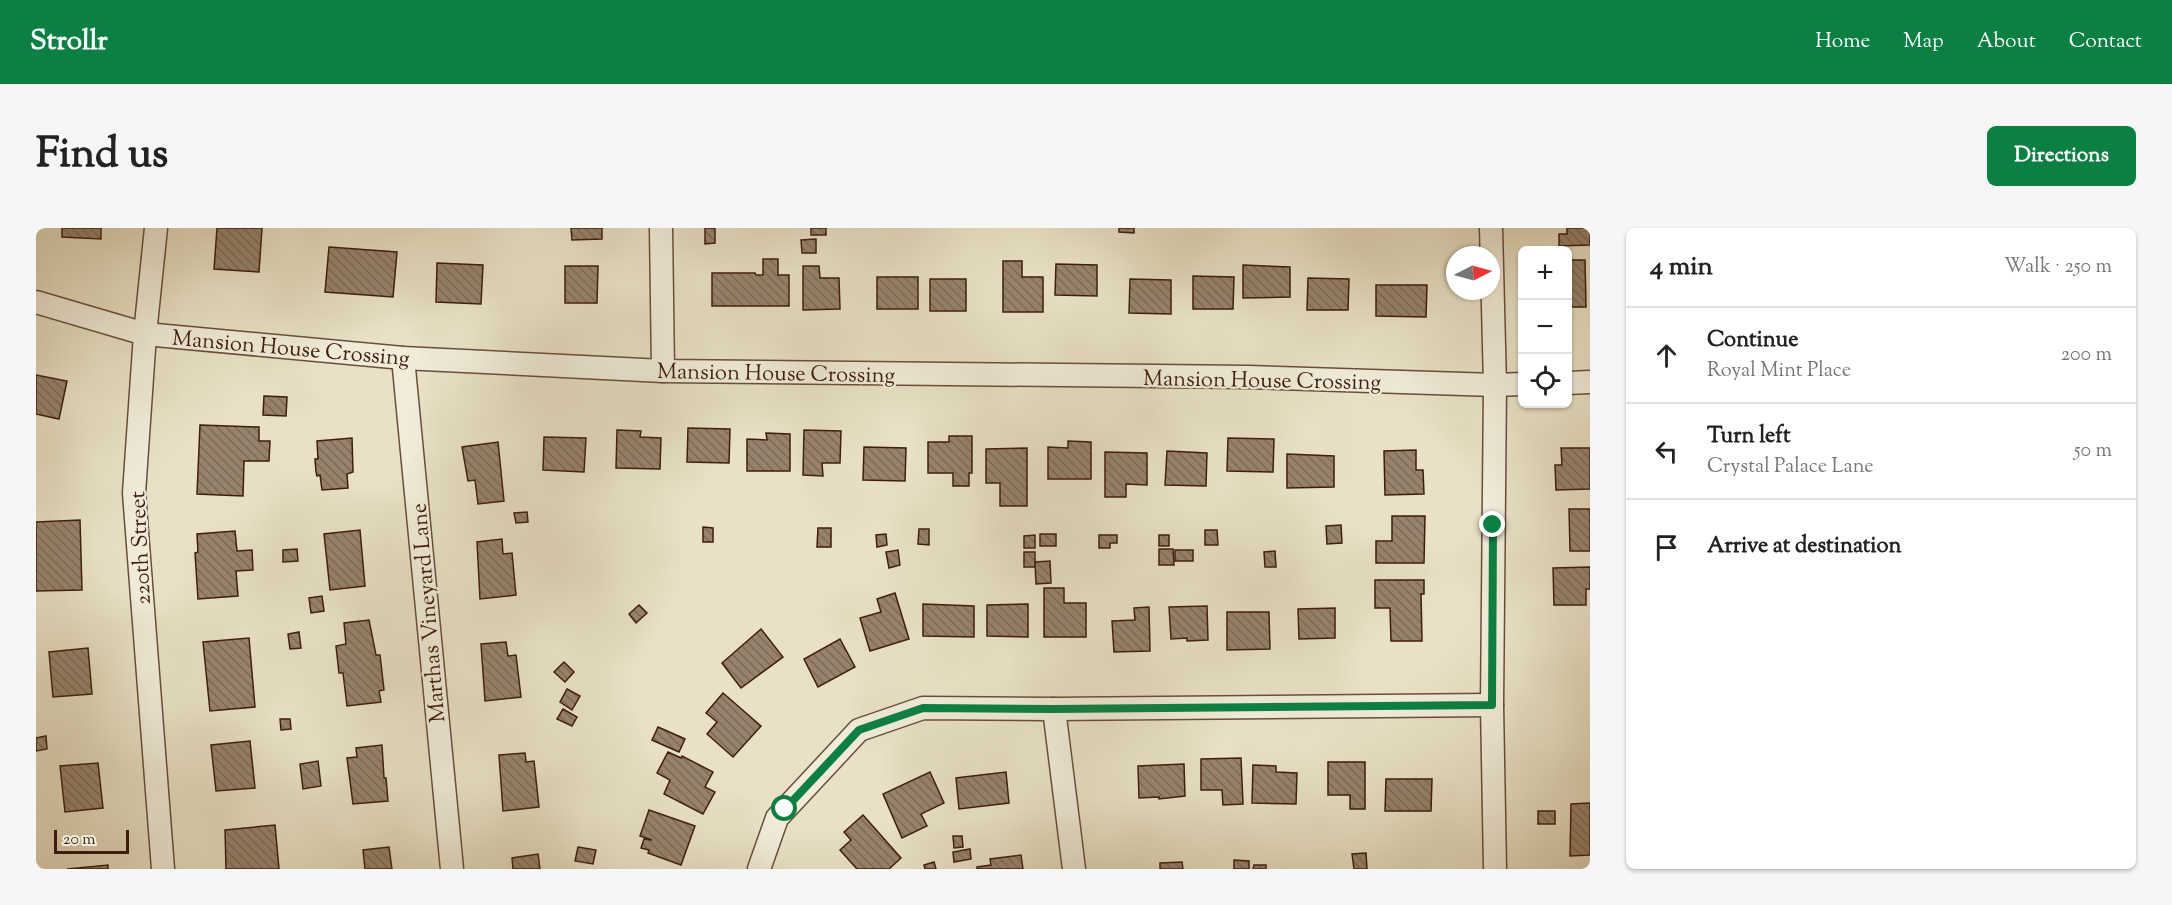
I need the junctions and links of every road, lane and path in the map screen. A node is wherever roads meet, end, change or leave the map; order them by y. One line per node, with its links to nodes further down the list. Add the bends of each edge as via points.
1 (156, 228): 5 (street, 220th Street)
2 (661, 228): 7 (street)
3 (1491, 228): 11 (street)
4 (36, 302): 5 (street, Mansion House Crossing)
5 (145, 334): 6 (street, Mansion House Crossing); 14 (street, 220th Street, via 134,493)
6 (403, 357): 7 (street, Mansion House Crossing); 15 (street, Marthas Vineyard Lane)
7 (663, 371): 11 (street, Mansion House Crossing, via 1248,377)
8 (1590, 382): 9 (street)
9 (1572, 383)
10 (1518, 384): 11 (street, Mansion House Crossing)
11 (1495, 385): 12 (street)
12 (1492, 705): 13 (street); 18 (street)
13 (1054, 709): 16 (street, via 923,708 859,730 777,818); 17 (street)
14 (163, 869)
15 (452, 869)
16 (759, 869)
17 (1074, 869)
18 (1495, 869)

